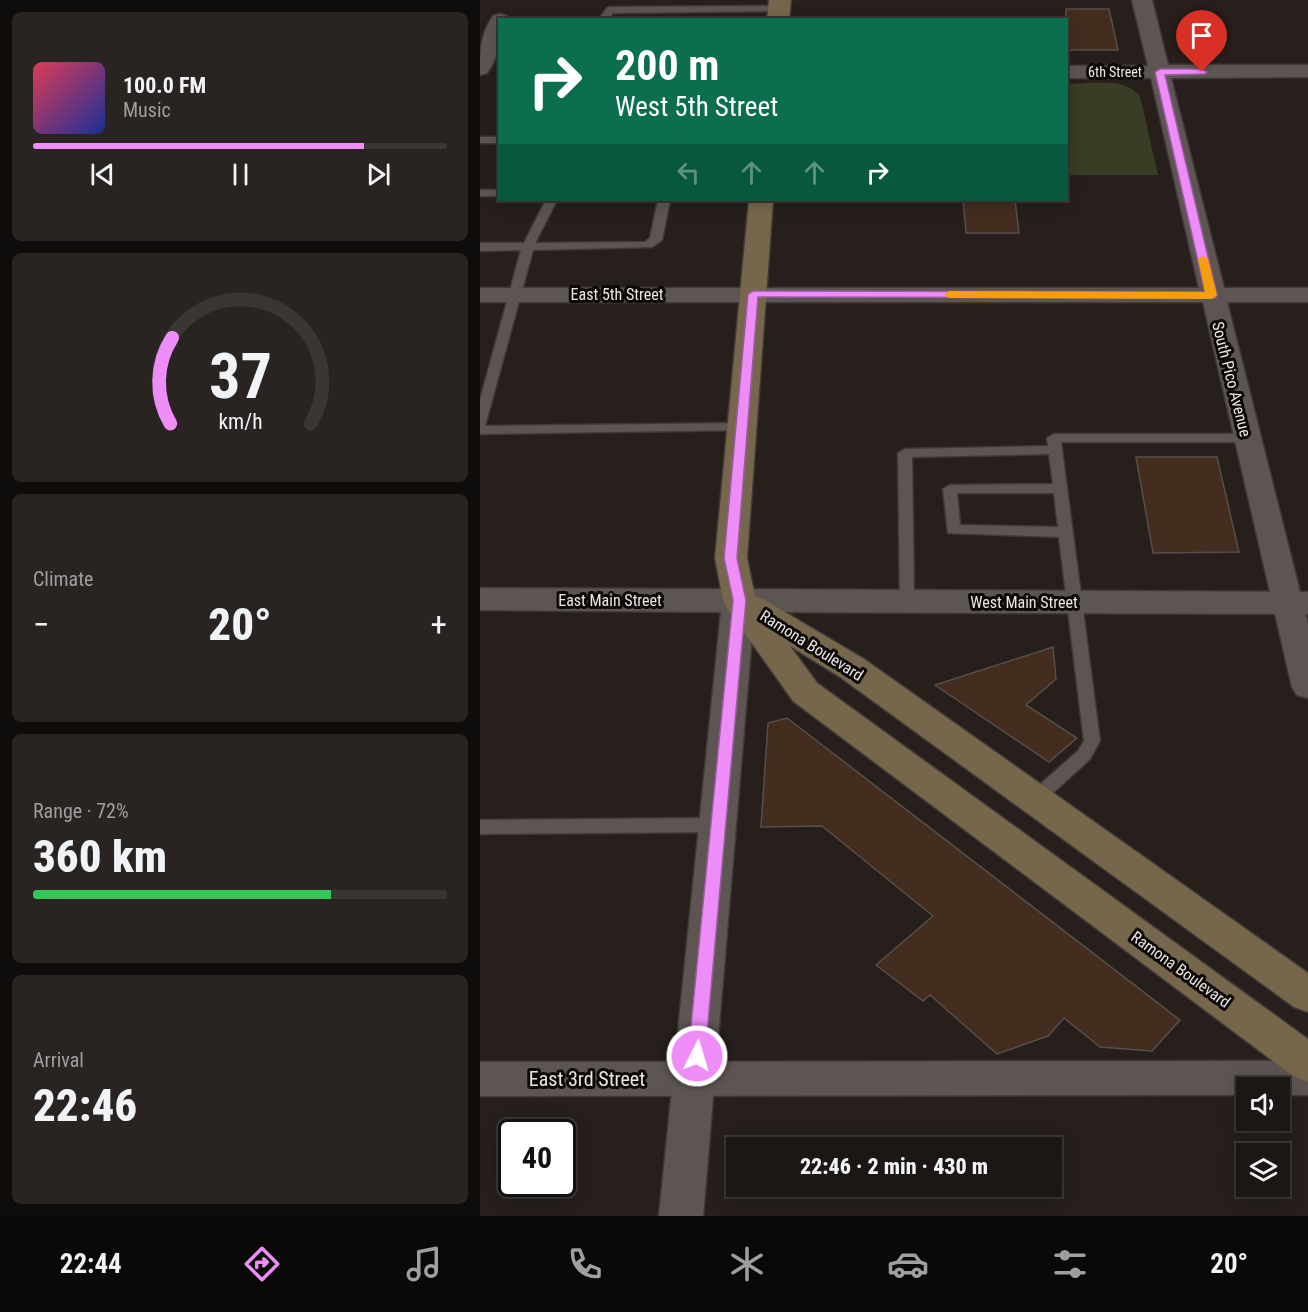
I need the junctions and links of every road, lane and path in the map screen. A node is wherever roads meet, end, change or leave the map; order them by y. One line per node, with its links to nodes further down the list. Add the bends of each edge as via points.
1 (507, 0): 4 (street)
2 (1142, 0): 10 (street, South Pico Avenue)
3 (779, 9): 5 (lane, via 610,10)
4 (501, 18)
5 (604, 18)
6 (498, 25): 7 (street)
7 (480, 69)
8 (1308, 71): 10 (street, 6th Street)
9 (1068, 72): 10 (street, 6th Street)
10 (1160, 72): 25 (street, South Pico Avenue)
11 (480, 74): 12 (street)
12 (498, 74)
13 (480, 140): 14 (lane)
14 (498, 140)
15 (480, 193): 16 (lane)
16 (498, 193)
17 (550, 201): 20 (lane)
18 (664, 201): 20 (lane, via 656,240 648,245)
19 (761, 201): 23 (main road)
20 (528, 246): 21 (lane); 22 (lane)
21 (480, 247)
22 (515, 294): 23 (street, East 5th Street); 24 (street, East 5th Street); 27 (lane)
23 (753, 294): 25 (street, East 5th Street); 28 (main road)
24 (480, 295)
25 (1212, 295): 26 (street, East 5th Street); 30 (street, South Pico Avenue)
26 (1308, 295)
27 (480, 424)
28 (742, 427): 29 (lane); 35 (main road, via 731,558)
29 (480, 430)
30 (1246, 438): 31 (lane, via 1054,438); 38 (street, South Pico Avenue)
31 (1056, 450): 32 (lane); 36 (lane, via 905,453)
32 (1061, 488): 33 (lane); 33 (lane, via 950,489 953,530)
33 (1066, 531): 37 (lane)
34 (480, 599): 35 (street, East Main Street)
35 (739, 600): 36 (street, West Main Street); 40 (main road, Ramona Boulevard, via 852,668); 41 (street); 44 (main road, Ramona Boulevard, via 805,692)
36 (906, 601): 37 (street, West Main Street)
37 (1076, 602): 38 (street, West Main Street); 40 (lane, via 1092,741 1084,755)
38 (1297, 603): 39 (street, South Pico Avenue)
39 (1308, 687)
40 (1035, 799): 43 (main road, Ramona Boulevard)
41 (718, 825): 42 (lane); 47 (street)
42 (480, 827)
43 (1308, 995)
44 (1308, 1063)
45 (1308, 1078): 47 (street, East 3rd Street)
46 (480, 1079): 47 (street, East 3rd Street)
47 (694, 1079): 48 (street)
48 (681, 1216)

